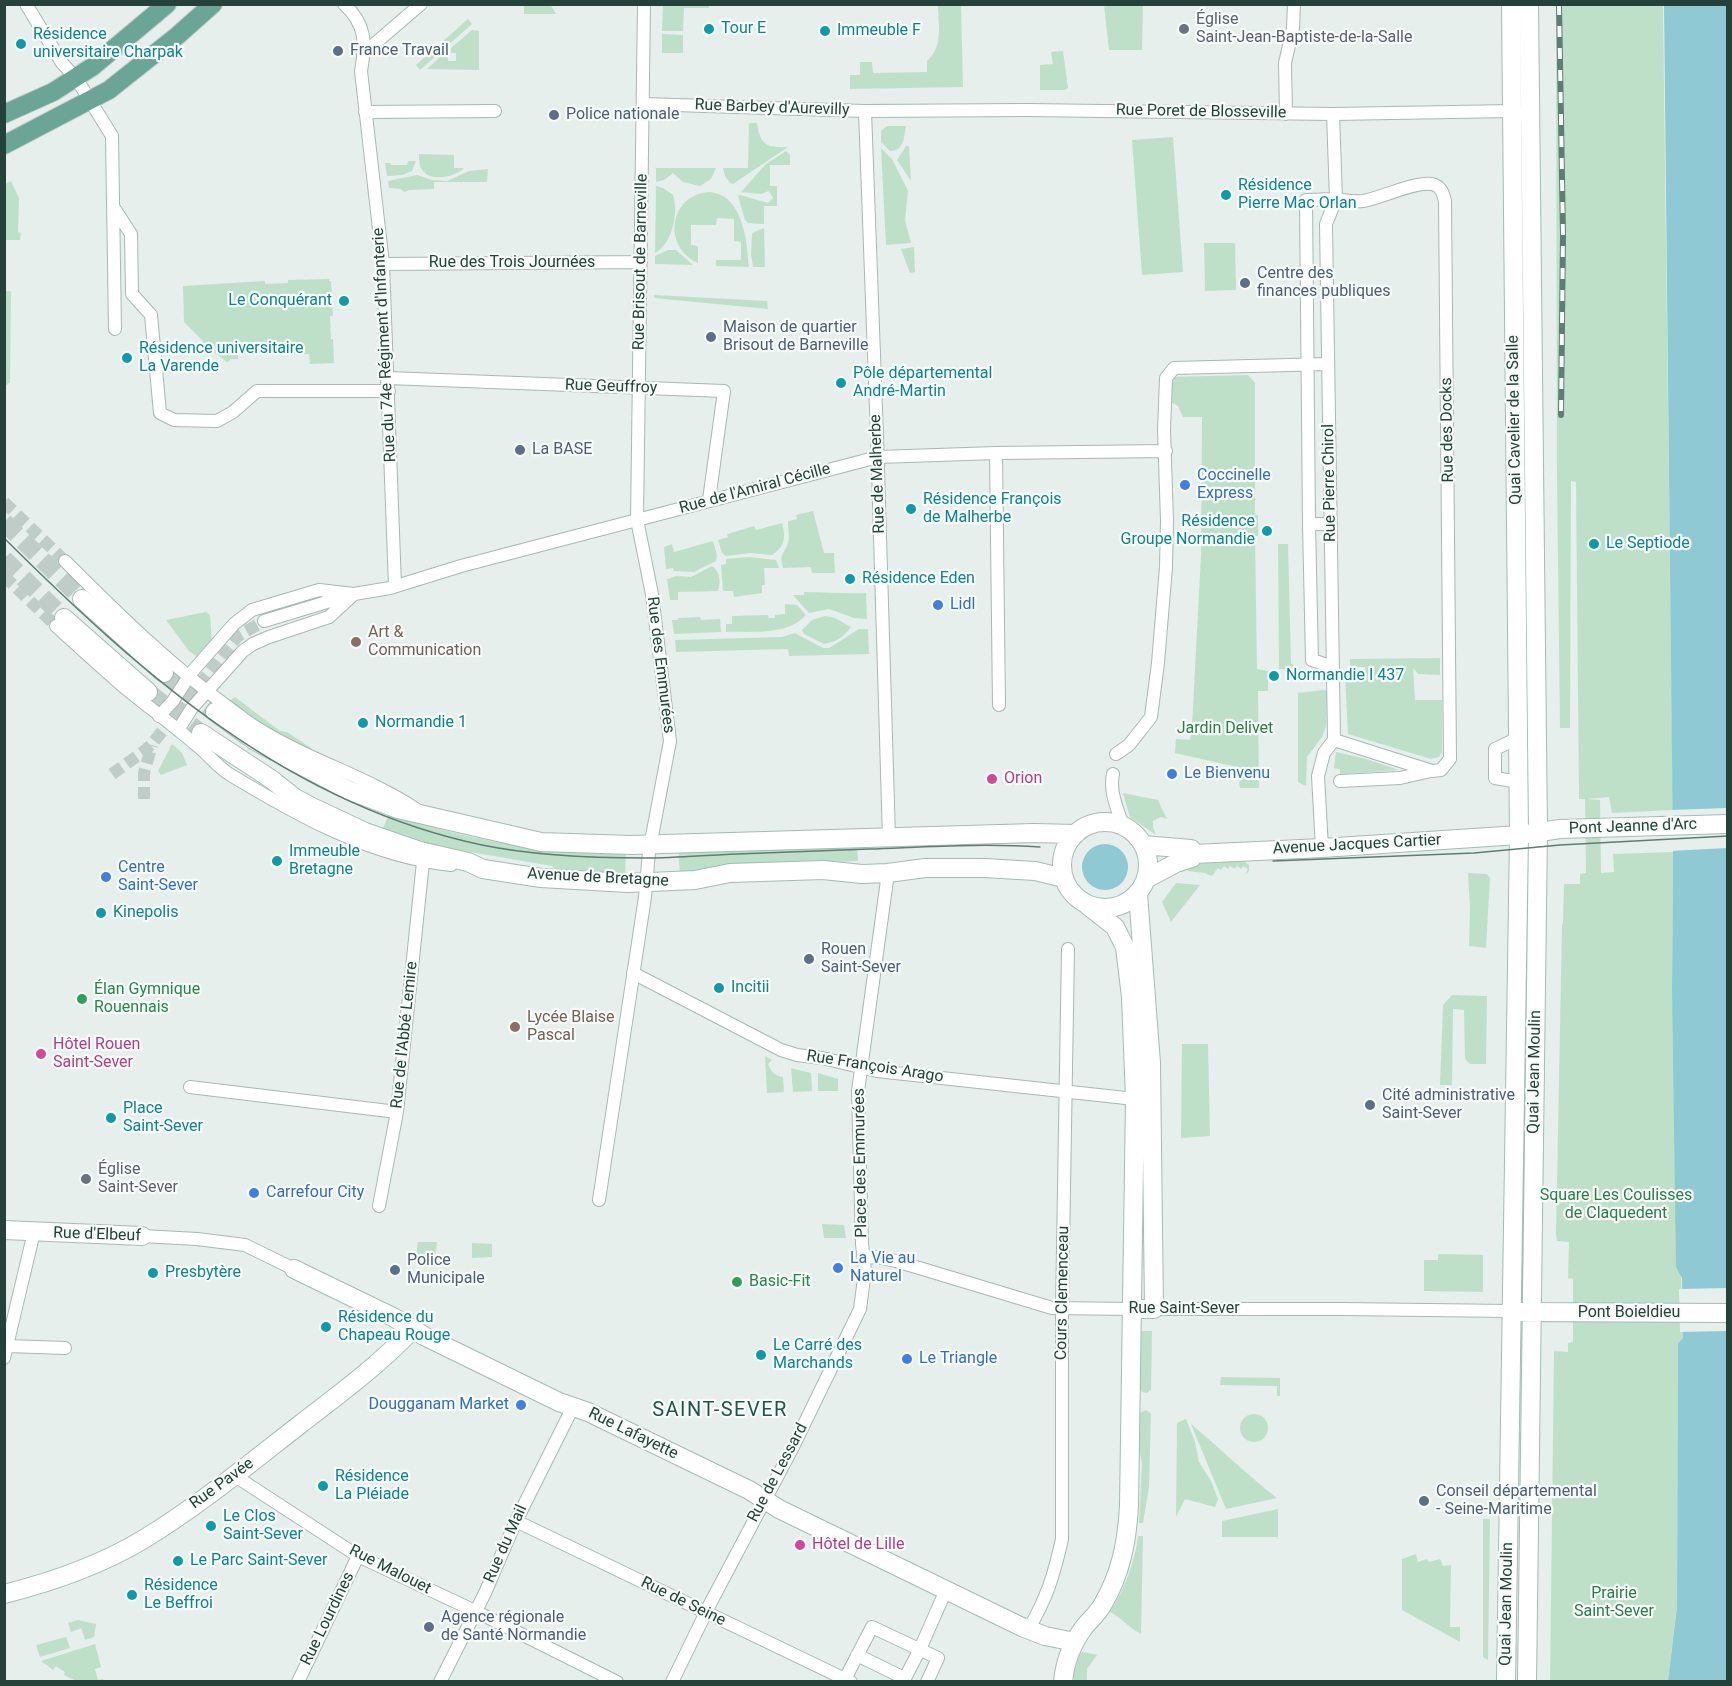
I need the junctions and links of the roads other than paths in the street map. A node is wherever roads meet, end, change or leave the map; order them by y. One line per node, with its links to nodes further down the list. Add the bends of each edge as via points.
1 (26, 4): 11 (street, via 62,63)
2 (167, 4): 11 (main road, via 116,50)
3 (213, 4): 12 (main road, via 109,90)
4 (344, 4): 10 (street, Rue du 74e Régiment d'Infanterie, via 363,29)
5 (421, 4): 10 (street)
6 (644, 4): 13 (street, Rue Brisout de Barneville)
7 (1294, 4): 19 (street, via 1285,63)
8 (1511, 4): 16 (street, Quai Cavelier de la Salle)
9 (1530, 4): 21 (street, Quai Cavelier de la Salle)
10 (365, 52): 17 (street, Rue du 74e Régiment d'Infanterie, via 361,71)
11 (76, 78): 12 (street); 18 (main road)
12 (89, 100): 22 (main road); 24 (street, via 112,136)
13 (643, 104): 15 (street, Rue Barbey d'Aurevilly); 25 (street, Rue Brisout de Barneville)
14 (495, 111): 17 (street)
15 (865, 111): 19 (street, Rue Poret de Blosseville); 35 (street, Rue de Malherbe)
16 (1512, 111): 20 (street, Rue Poret de Blosseville); 21 (street, via 1525,116); 66 (street, Quai Cavelier de la Salle)
17 (365, 112): 26 (street, Rue du 74e Régiment d'Infanterie)
18 (4, 114)
19 (1286, 114): 20 (street, Rue Poret de Blosseville)
20 (1333, 114): 23 (street, Rue Pierre Chirol)
21 (1531, 126): 64 (street, Quai Cavelier de la Salle)
22 (4, 145)
23 (1336, 200): 28 (street, via 1306,200); 29 (street, Rue Pierre Chirol, via 1326,224); 58 (street, Rue des Docks, via 1366,201 1428,183 1442,191 1445,201 1452,749 1441,770)
24 (114, 208): 27 (street); 32 (street, via 130,234 132,294 151,315 160,412 174,420 218,421 257,391)
25 (641, 262): 26 (street, Rue des Trois Journées); 31 (street, Rue Brisout de Barneville)
26 (383, 264): 30 (street, Rue du 74e Régiment d'Infanterie)
27 (115, 329)
28 (1307, 364): 29 (street); 33 (street, via 1174,368 1166,378); 38 (street)
29 (1328, 364): 39 (street, Rue Pierre Chirol)
30 (388, 378): 31 (street, Rue Geuffroy); 32 (street, Rue du 74e Régiment d'Infanterie)
31 (639, 388): 36 (street, Rue Geuffroy, via 724,391); 37 (street, Rue Brisout de Barneville)
32 (389, 391): 41 (street, Rue du 74e Régiment d'Infanterie)
33 (1166, 451): 34 (street, Rue de l'Amiral Cécille); 57 (street, via 1166,567 1151,717 1129,745)
34 (996, 453): 35 (street, Rue de l'Amiral Cécille); 51 (street)
35 (878, 457): 36 (street, Rue de l'Amiral Cécille); 67 (street, Rue de Malherbe)
36 (709, 500): 37 (street, Rue de l'Amiral Cécille)
37 (638, 520): 41 (street, Rue de l'Amiral Cécille); 68 (street, Rue des Emmurées, via 652,594 670,741)
38 (1309, 524): 39 (street); 46 (street, via 1312,660)
39 (1331, 524): 46 (street, Rue Pierre Chirol)
40 (65, 561): 48 (street)
41 (395, 586): 42 (street, Rue de l'Amiral Cécille)
42 (354, 594): 44 (street); 48 (street, Rue de l'Amiral Cécille, via 319,590 252,610 234,624); 50 (street, via 329,617 243,651)
43 (82, 599): 47 (street)
44 (264, 621)
45 (60, 622): 49 (street); 53 (street)
46 (1334, 667): 56 (street, Rue Pierre Chirol)
47 (164, 673)
48 (188, 677): 50 (street); 53 (street, Rue de l'Amiral Cécille)
49 (148, 692)
50 (207, 692): 54 (street); 61 (street, via 282,743 397,797)
51 (999, 705)
52 (215, 712): 61 (street, Avenue de Bretagne, via 255,741 327,780 398,809)
53 (159, 716): 54 (street)
54 (178, 730): 72 (street, via 228,773 288,808 346,836)
55 (201, 733): 73 (street, Avenue de Bretagne, via 295,798 321,811 365,832)
56 (1334, 740): 58 (street); 70 (street, via 1319,764)
57 (1116, 754)
58 (1432, 771): 60 (street, via 1400,778)
59 (1112, 778): 63 (street)
60 (1340, 781)
61 (427, 816): 68 (street, Avenue de Bretagne, via 541,842)
62 (1728, 825): 64 (street, Pont Jeanne d'Arc)
63 (1123, 826): 65 (street, via 1098,823); 69 (street)
64 (1538, 832): 66 (street, Pont Jeanne d'Arc); 98 (street, Quai Jean Moulin)
65 (1076, 834): 67 (street, Avenue de Bretagne); 75 (street, via 1063,857)
66 (1519, 835): 70 (street, Avenue Jacques Cartier); 97 (street, Quai Jean Moulin)
67 (890, 838): 68 (street, Avenue de Bretagne)
68 (650, 844): 76 (street, Rue des Emmurées)
69 (1143, 845): 71 (street, Avenue Jacques Cartier, via 1191,849); 77 (street, via 1148,860)
70 (1322, 848): 71 (street, Avenue Jacques Cartier)
71 (1194, 854): 77 (street, Avenue Jacques Cartier)
72 (423, 862): 73 (street); 85 (street, Rue de l'Abbé Lemire)
73 (483, 869): 76 (street, Avenue de Bretagne, via 541,878)
74 (888, 873): 75 (street, Avenue de Bretagne, via 926,868 985,868 1044,872); 76 (street, Avenue de Bretagne, via 730,873 695,880); 81 (street, Place des Emmurées)
75 (1064, 878): 78 (street, via 1074,896)
76 (646, 881): 80 (street)
77 (1142, 886): 78 (street, via 1127,902 1114,908); 96 (street, via 1151,1064)
78 (1088, 905): 84 (street, via 1115,927 1125,947)
79 (1068, 949): 83 (street, Cours Clemenceau)
80 (633, 973): 81 (street, Rue François Arago, via 781,1050); 86 (street)
81 (860, 1068): 83 (street, Rue François Arago); 92 (street, Place des Emmurées)
82 (190, 1087): 85 (street)
83 (1066, 1092): 84 (street, Rue François Arago); 94 (street, Cours Clemenceau)
84 (1135, 1099): 95 (street)
85 (397, 1112): 87 (street, Rue de l'Abbé Lemire)
86 (599, 1200)
87 (379, 1206)
88 (4, 1230): 89 (street, Rue d'Elbeuf)
89 (34, 1232): 90 (street, Rue d'Elbeuf); 102 (street)
90 (142, 1236): 91 (street, Rue d'Elbeuf)
91 (189, 1240): 93 (street, Rue Lafayette, via 245,1245)
92 (864, 1258): 94 (street, Rue Saint-Sever, via 897,1261); 107 (street, Rue de Lessard, via 860,1309)
93 (294, 1269): 100 (street, Rue Lafayette)
94 (1062, 1308): 95 (street, Rue Saint-Sever); 114 (street, Cours Clemenceau, via 1062,1539 1044,1603)
95 (1133, 1309): 96 (street, Rue Saint-Sever); 115 (street, via 1127,1542 1115,1579 1098,1612)
96 (1154, 1309): 97 (street, Rue Saint-Sever)
97 (1511, 1311): 98 (street); 104 (street, Quai Jean Moulin)
98 (1531, 1312): 99 (street, Pont Boieldieu); 105 (street, Quai Jean Moulin)
99 (1728, 1313)
100 (413, 1329): 103 (street, Rue Lafayette); 106 (street, Rue Pavée, via 385,1358)
101 (65, 1348): 102 (street)
102 (6, 1352)
103 (573, 1407): 107 (street, Rue Lafayette); 108 (street, Rue du Mail)
104 (1509, 1410): 105 (street); 126 (street, Quai Jean Moulin)
105 (1530, 1410): 127 (street, Quai Jean Moulin)
106 (235, 1476): 109 (street, Rue Malouet); 111 (street, Rue Pavée, via 118,1553 72,1573)
107 (764, 1499): 110 (street, Rue Lafayette); 113 (street, Rue de Lessard)
108 (516, 1521): 112 (street, Rue du Mail); 113 (street, Rue de Seine)
109 (358, 1556): 112 (street, Rue Malouet); 120 (street, Rue Lourdines)
110 (946, 1590): 114 (street, Rue Lafayette); 116 (street)
111 (4, 1594)
112 (475, 1611): 121 (street, Rue du Mail); 122 (street, Rue Malouet)
113 (705, 1613): 118 (street, Rue de Seine); 123 (street, Rue de Lessard)
114 (1028, 1630): 115 (street, Rue Lafayette)
115 (1075, 1642): 125 (street, via 1065,1663)
116 (920, 1649): 117 (street, via 872,1627); 119 (street); 124 (street, via 938,1658)
117 (857, 1655): 118 (street); 119 (street)
118 (848, 1680)
119 (903, 1680)
120 (298, 1682)
121 (440, 1682)
122 (617, 1682)
123 (672, 1682)
124 (927, 1682)
125 (1064, 1682)
126 (1506, 1682)
127 (1527, 1682)

